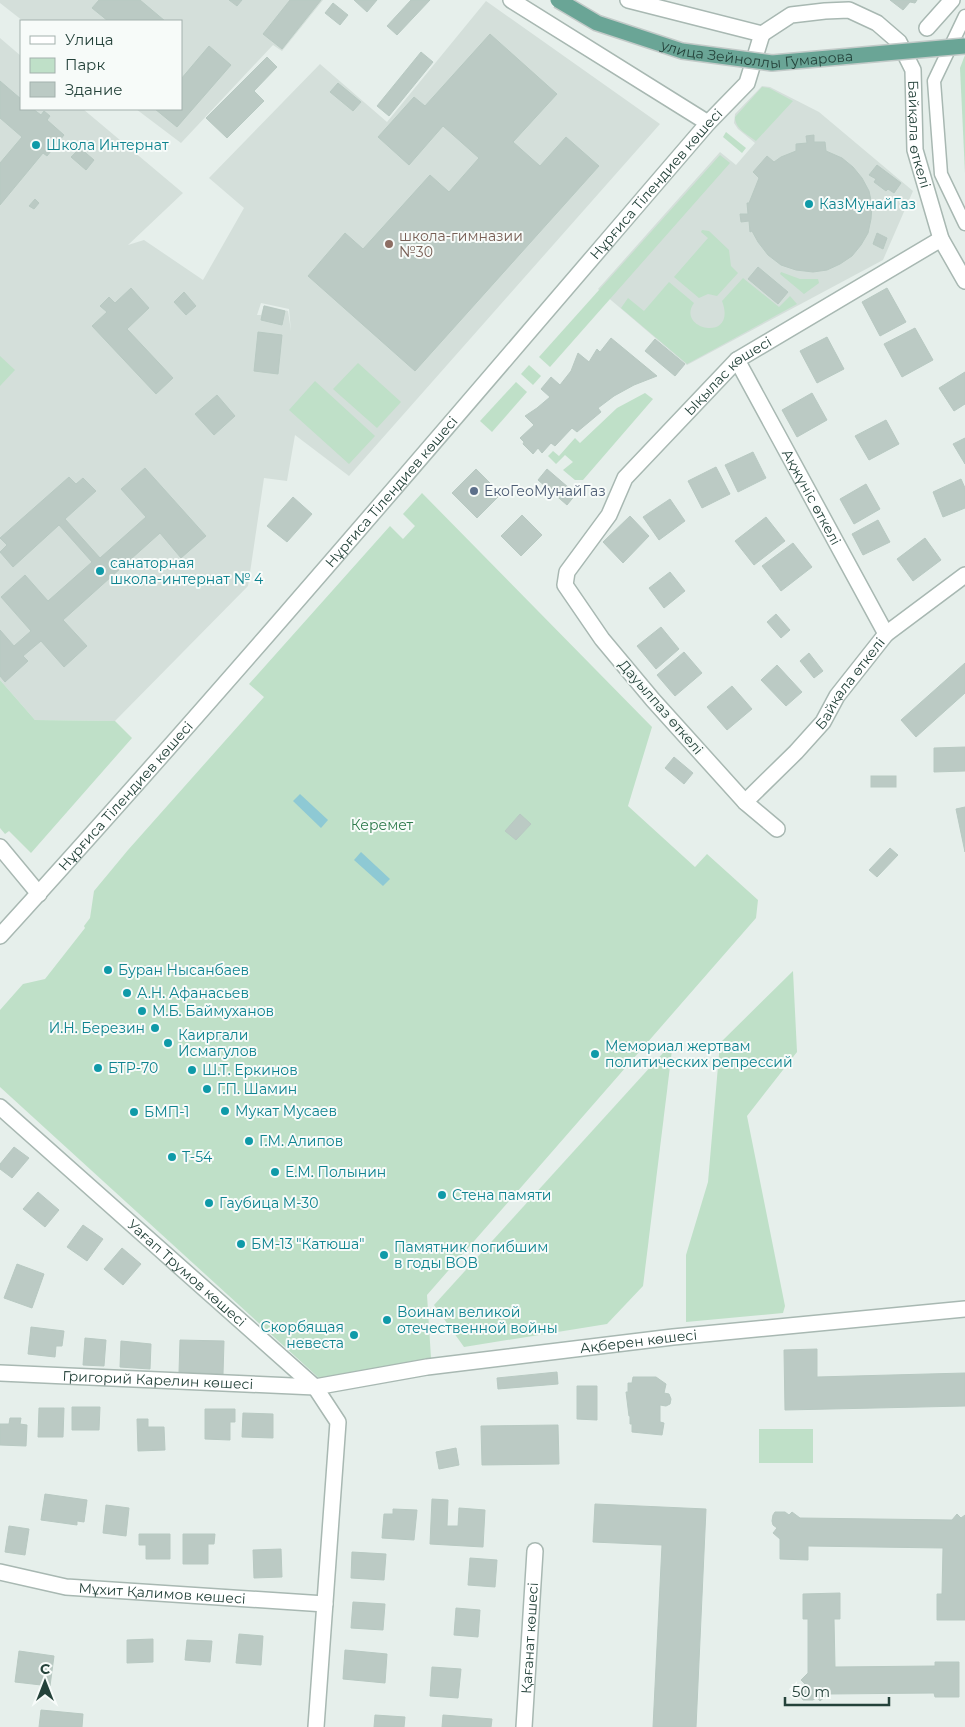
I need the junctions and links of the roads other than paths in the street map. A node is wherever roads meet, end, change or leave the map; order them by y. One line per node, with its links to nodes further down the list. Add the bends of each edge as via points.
1 (511, 0): 9 (street)
2 (558, 0): 8 (main road, улица Зейноллы Гумарова, bridge, via 597,23 682,51 772,63)
3 (628, 0): 7 (street)
4 (952, 0): 6 (street)
5 (965, 16): 10 (street, via 934,81 941,174)
6 (927, 28)
7 (762, 34): 9 (street, Нұрғиса Тілендиев көшесі, via 747,82); 11 (street, Байқала өткелі, via 791,15 849,10 877,23 899,42 913,70 915,150)
8 (965, 46)
9 (708, 123): 20 (street, Нұрғиса Тілендиев көшесі, via 169,748)
10 (965, 224)
11 (941, 239): 12 (street, Байқала өткелі); 13 (street, Ықылас көшесі)
12 (965, 281)
13 (737, 360): 14 (street, Ықылас көшесі, via 625,478 609,514); 16 (street, Ақжүніс өткелі)
14 (567, 572): 17 (street, Дауылпаз өткелі, via 565,586 602,639)
15 (965, 575): 16 (street, Байқала өткелі)
16 (886, 634): 17 (street, Байқала өткелі, via 837,696 823,722)
17 (745, 802): 18 (street, Дауылпаз өткелі)
18 (777, 829)
19 (0, 847): 20 (street)
20 (39, 894): 21 (street, Нұрғиса Тілендиев көшесі)
21 (0, 936)
22 (0, 1107): 25 (street, Уағап Трумов көшесі)
23 (965, 1309): 25 (street, Ақберен көшесі, via 665,1338 427,1367)
24 (0, 1373): 25 (street, Григорий Карелин көшесі)
25 (314, 1387): 28 (street, Уағап Трумов көшесі, via 338,1422)
26 (535, 1551): 30 (street, Қағанат көшесі)
27 (0, 1572): 28 (street, Мұхит Қалимов көшесі, via 66,1587)
28 (325, 1604): 29 (street, Уағап Трумов көшесі)
29 (316, 1727)
30 (524, 1727)

